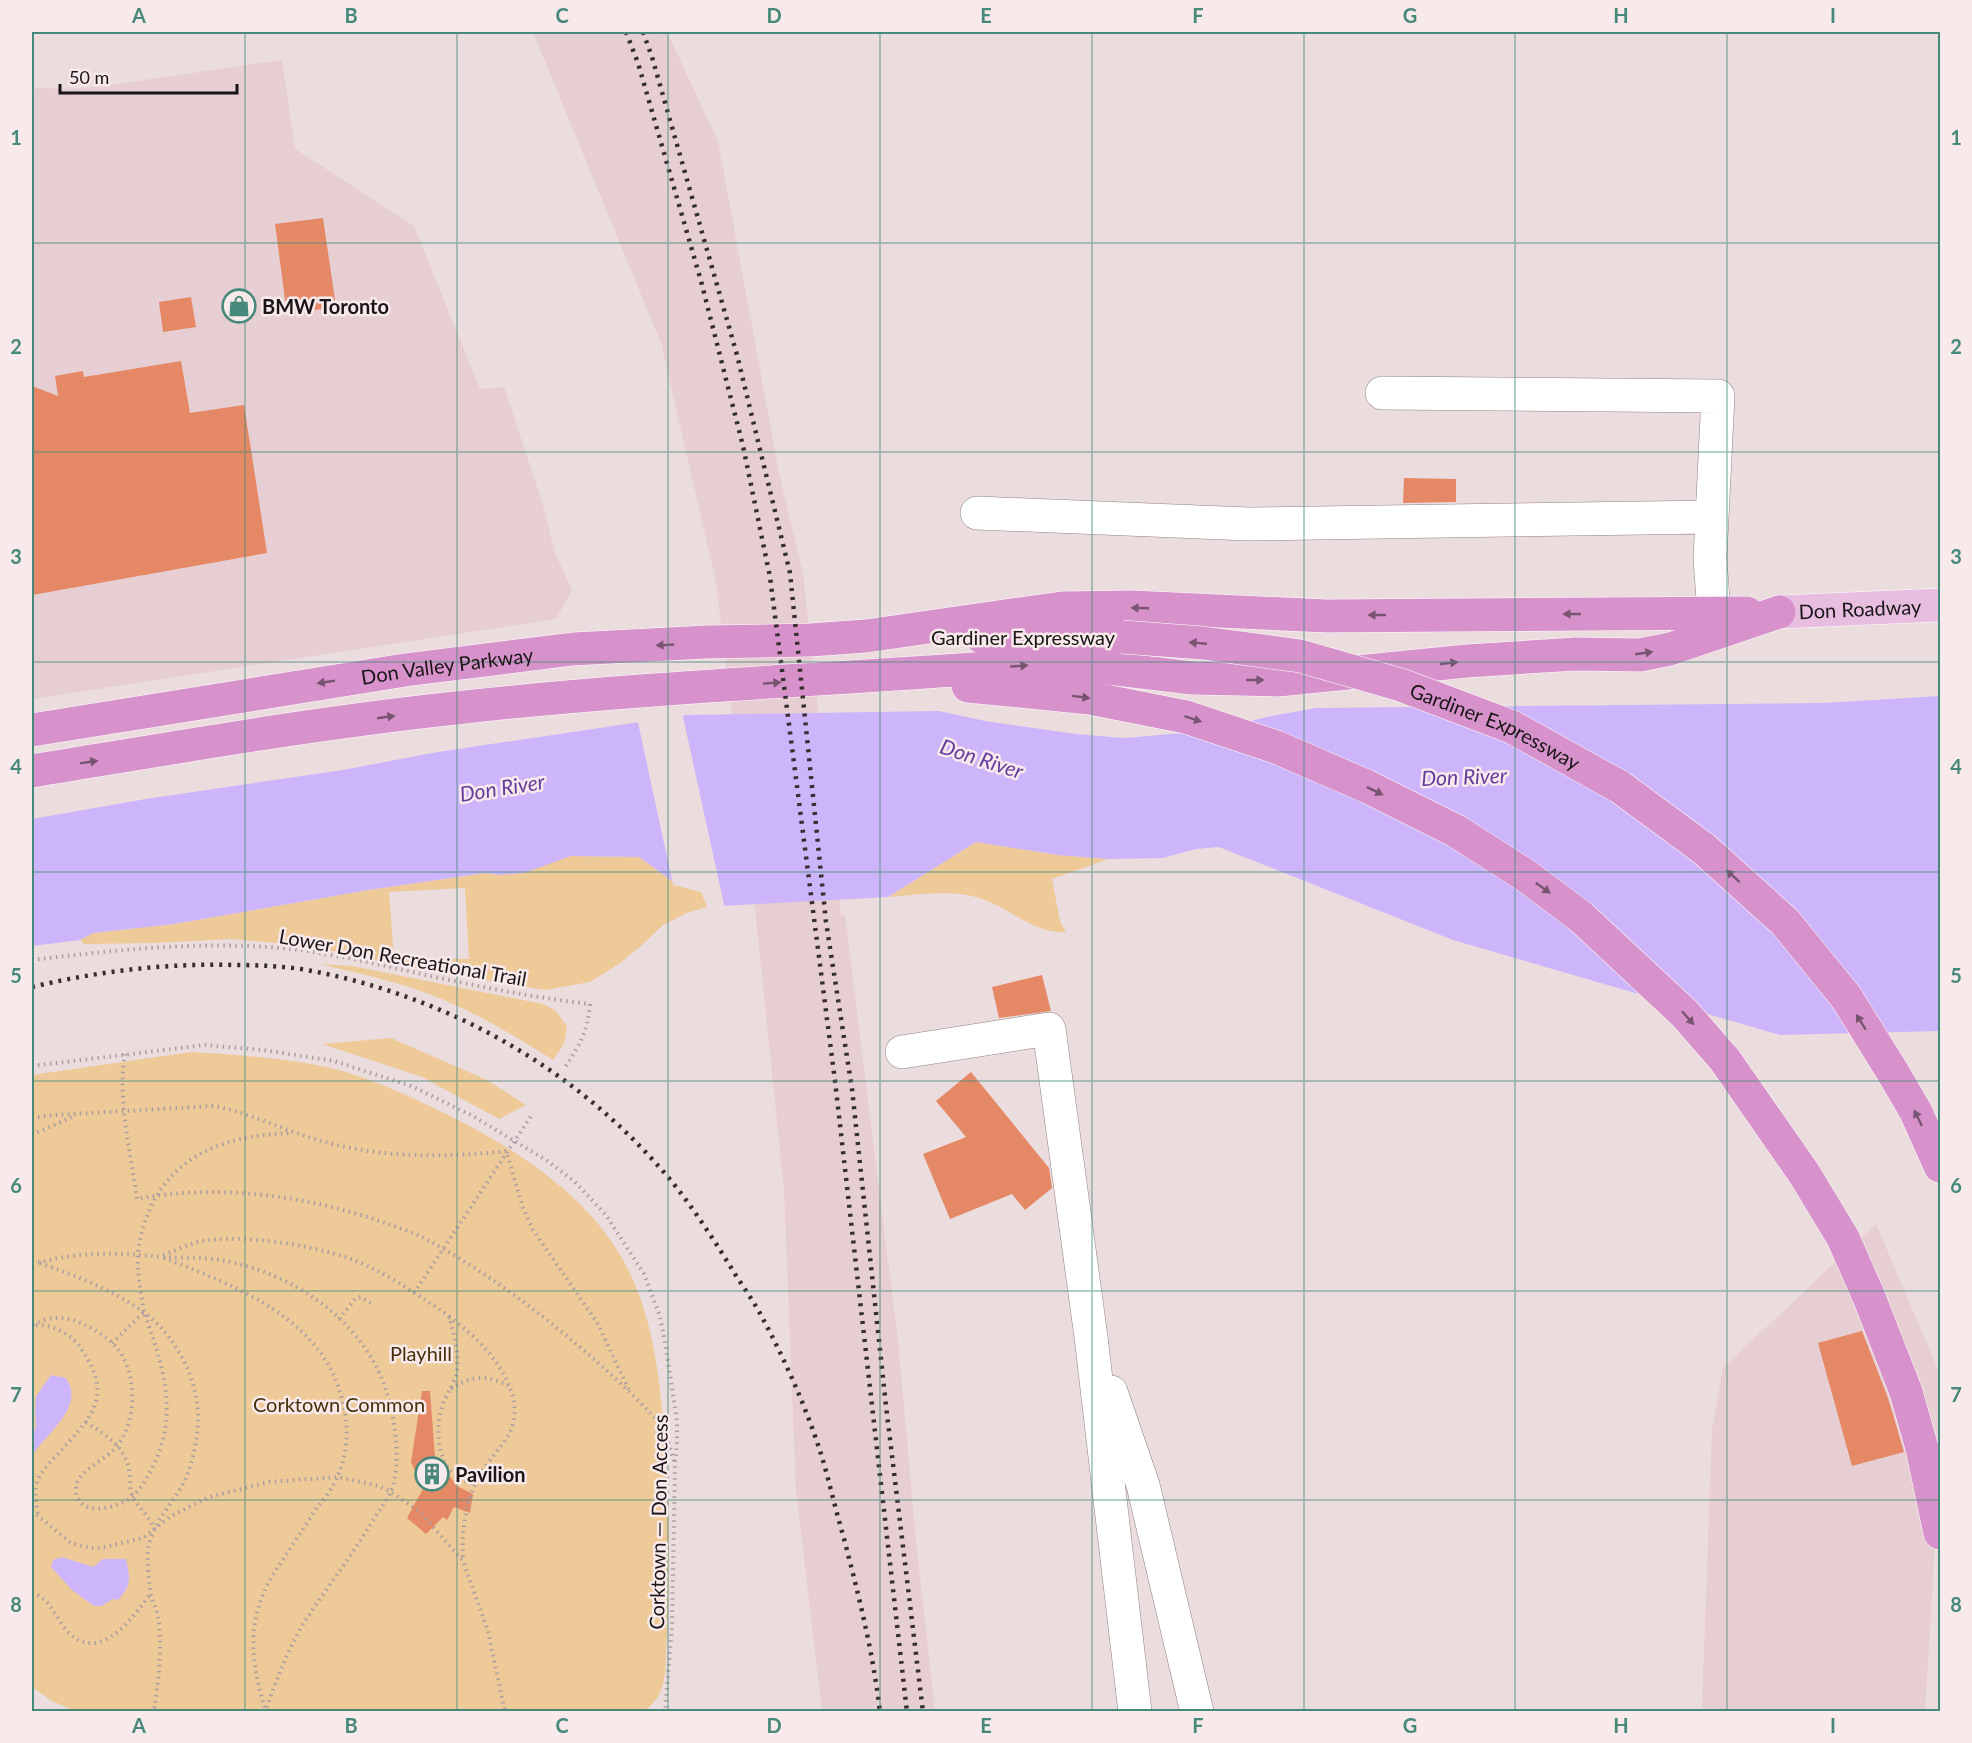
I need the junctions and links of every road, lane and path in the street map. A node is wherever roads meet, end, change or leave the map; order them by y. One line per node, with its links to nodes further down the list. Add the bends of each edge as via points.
1 (1382, 393): 3 (lane, via 1718,396)
2 (977, 513): 3 (lane, via 1248,524)
3 (1712, 517): 6 (lane)
4 (1941, 605): 5 (main road, Don Roadway)
5 (1779, 612): 6 (highway); 8 (highway, one-way to 5, via 1042,664 1192,678 1278,680 1467,661 1640,654)
6 (1714, 613): 7 (highway, one-way to 7, via 1327,616 1164,608 1062,608)
7 (866, 636): 9 (highway, Don Valley Parkway, one-way to 9, via 573,649 405,669); 24 (highway, Gardiner Expressway, one-way to 7, bridge, via 1916,1112 1852,1006 1785,922 1704,849 1620,787 1512,727 1401,685 1300,656 1122,637)
8 (856, 678): 10 (highway, one-way to 8, via 455,708); 52 (highway, one-way to 52, via 1090,698 1186,717 1276,747 1456,831 1581,917 1684,1012 1725,1060 1772,1125 1843,1238 1906,1392)
9 (32, 730)
10 (32, 771)
11 (32, 960): 15 (path, Lower Don Recreational Trail, via 206,945 282,948 590,1004 588,1026)
12 (903, 1052): 37 (lane, via 1049,1029)
13 (125, 1054): 14 (path, Corktown — Don Access); 16 (path); 22 (path, Corktown — Don Access, via 205,1045 334,1061 411,1086)
14 (32, 1066)
15 (564, 1069)
16 (125, 1111): 17 (path); 20 (path, via 219,1107); 25 (path, via 137,1199)
17 (79, 1114): 19 (path); 21 (path)
18 (531, 1116): 22 (path)
19 (32, 1118)
20 (296, 1133): 23 (path, via 346,1147 402,1154); 25 (path, via 246,1137 203,1152 179,1168)
21 (32, 1135)
22 (514, 1140): 23 (path); 44 (path, Corktown — Don Access, via 573,1181 606,1215 644,1274 665,1342 677,1421)
23 (506, 1151): 26 (path); 41 (path, via 530,1224 598,1324)
24 (1941, 1166)
25 (157, 1195): 26 (path, via 242,1193 305,1201 368,1217 421,1236); 27 (path, via 144,1224)
26 (442, 1249): 31 (path); 41 (path, via 557,1328)
27 (138, 1253): 28 (path); 29 (path, via 69,1256); 33 (path)
28 (160, 1257): 31 (path, via 198,1242 273,1242 369,1267); 35 (path, via 223,1260 267,1272 307,1292); 45 (path, via 215,1277 247,1294 293,1323 322,1352 341,1391 346,1414 346,1447)
29 (39, 1262): 30 (path); 33 (path, via 94,1283)
30 (32, 1263)
31 (414, 1293): 34 (path)
32 (372, 1304): 35 (path, via 356,1298)
33 (144, 1312): 38 (path); 48 (path, via 160,1356 167,1406 158,1454); 51 (path, via 170,1339 188,1370 197,1404 196,1441 189,1470)
34 (449, 1316): 39 (path, via 497,1363); 40 (path, via 458,1352)
35 (339, 1319): 47 (path, via 371,1358 392,1409 395,1462)
36 (32, 1325): 38 (path, via 43,1319 64,1318 85,1325); 42 (path, via 55,1328 71,1337 95,1371 96,1400)
37 (1091, 1337): 60 (lane); 61 (lane, via 1143,1485)
38 (112, 1343): 43 (path, via 128,1372 133,1398 128,1426)
39 (510, 1387): 40 (path, via 499,1380 480,1377); 46 (path, via 514,1410 511,1428)
40 (451, 1389): 46 (path, via 440,1416 440,1447 454,1475)
41 (630, 1394): 44 (path, via 662,1425)
42 (86, 1422): 43 (path); 50 (path, via 44,1469 35,1495)
43 (118, 1446): 48 (path, via 126,1456); 48 (path, via 79,1478 75,1491 82,1505 97,1509)
44 (675, 1466): 59 (path, Corktown — Don Access, via 672,1625)
45 (338, 1477): 47 (path); 51 (path, via 269,1482 209,1497 182,1509); 56 (path, via 271,1578 258,1605 253,1647)
46 (476, 1485): 53 (path, via 464,1522)
47 (391, 1492): 53 (path, via 421,1512); 56 (path, via 304,1624 279,1671)
48 (132, 1496): 51 (path)
49 (32, 1511): 50 (path)
50 (38, 1515): 51 (path, via 71,1543 90,1548 137,1540)
51 (155, 1529): 55 (path, via 148,1550)
52 (1941, 1533)
53 (463, 1561): 58 (path, via 488,1631)
54 (32, 1593): 55 (path, via 43,1598 74,1637 94,1643 104,1641 128,1623)
55 (151, 1593): 57 (path, via 158,1617 160,1673)
56 (265, 1711)
57 (154, 1712)
58 (505, 1712)
59 (665, 1712)
60 (1135, 1712)
61 (1197, 1712)

